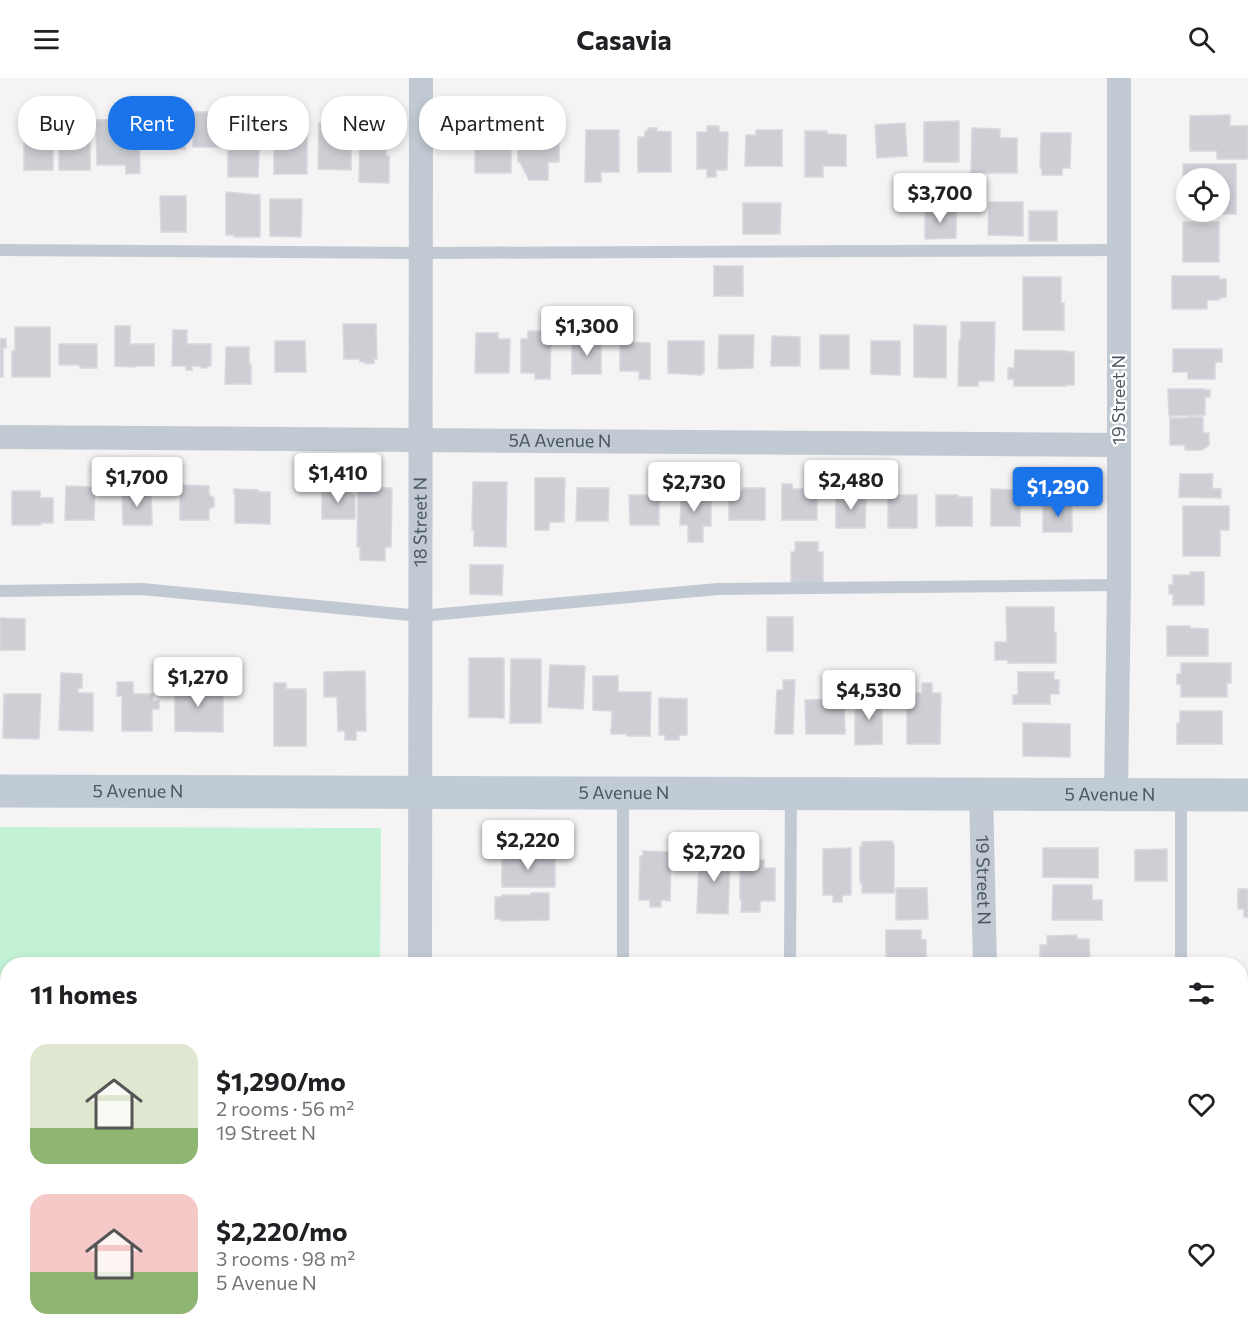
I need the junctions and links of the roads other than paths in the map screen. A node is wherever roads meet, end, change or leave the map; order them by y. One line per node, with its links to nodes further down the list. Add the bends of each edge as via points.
1 (421, 78): 5 (street, 18 Street N)
2 (1119, 78): 4 (street, 19 Street N)
3 (0, 250): 5 (lane)
4 (1119, 250): 5 (lane); 8 (street, 19 Street N)
5 (421, 253): 7 (street, 18 Street N)
6 (0, 437): 7 (street, 5A Avenue N)
7 (420, 440): 8 (street, 5A Avenue N); 11 (street, 18 Street N)
8 (1119, 445): 9 (street, 19 Street N)
9 (1119, 585): 11 (lane, via 718,589); 17 (street, 19 Street N)
10 (0, 591): 11 (lane, via 142,589)
11 (420, 616): 13 (street, 18 Street N)
12 (0, 791): 13 (main road, 5 Avenue N)
13 (420, 792): 14 (main road, 5 Avenue N); 20 (street, 18 Street N)
14 (623, 792): 15 (main road, 5 Avenue N); 21 (lane)
15 (791, 793): 16 (main road, 5 Avenue N); 22 (lane)
16 (981, 794): 17 (main road, 5 Avenue N); 23 (street, 19 Street N)
17 (1116, 794): 18 (main road, 5 Avenue N)
18 (1181, 794): 19 (main road, 5 Avenue N); 24 (lane)
19 (1248, 795)
20 (420, 957)
21 (623, 957)
22 (790, 957)
23 (985, 957)
24 (1181, 957)

